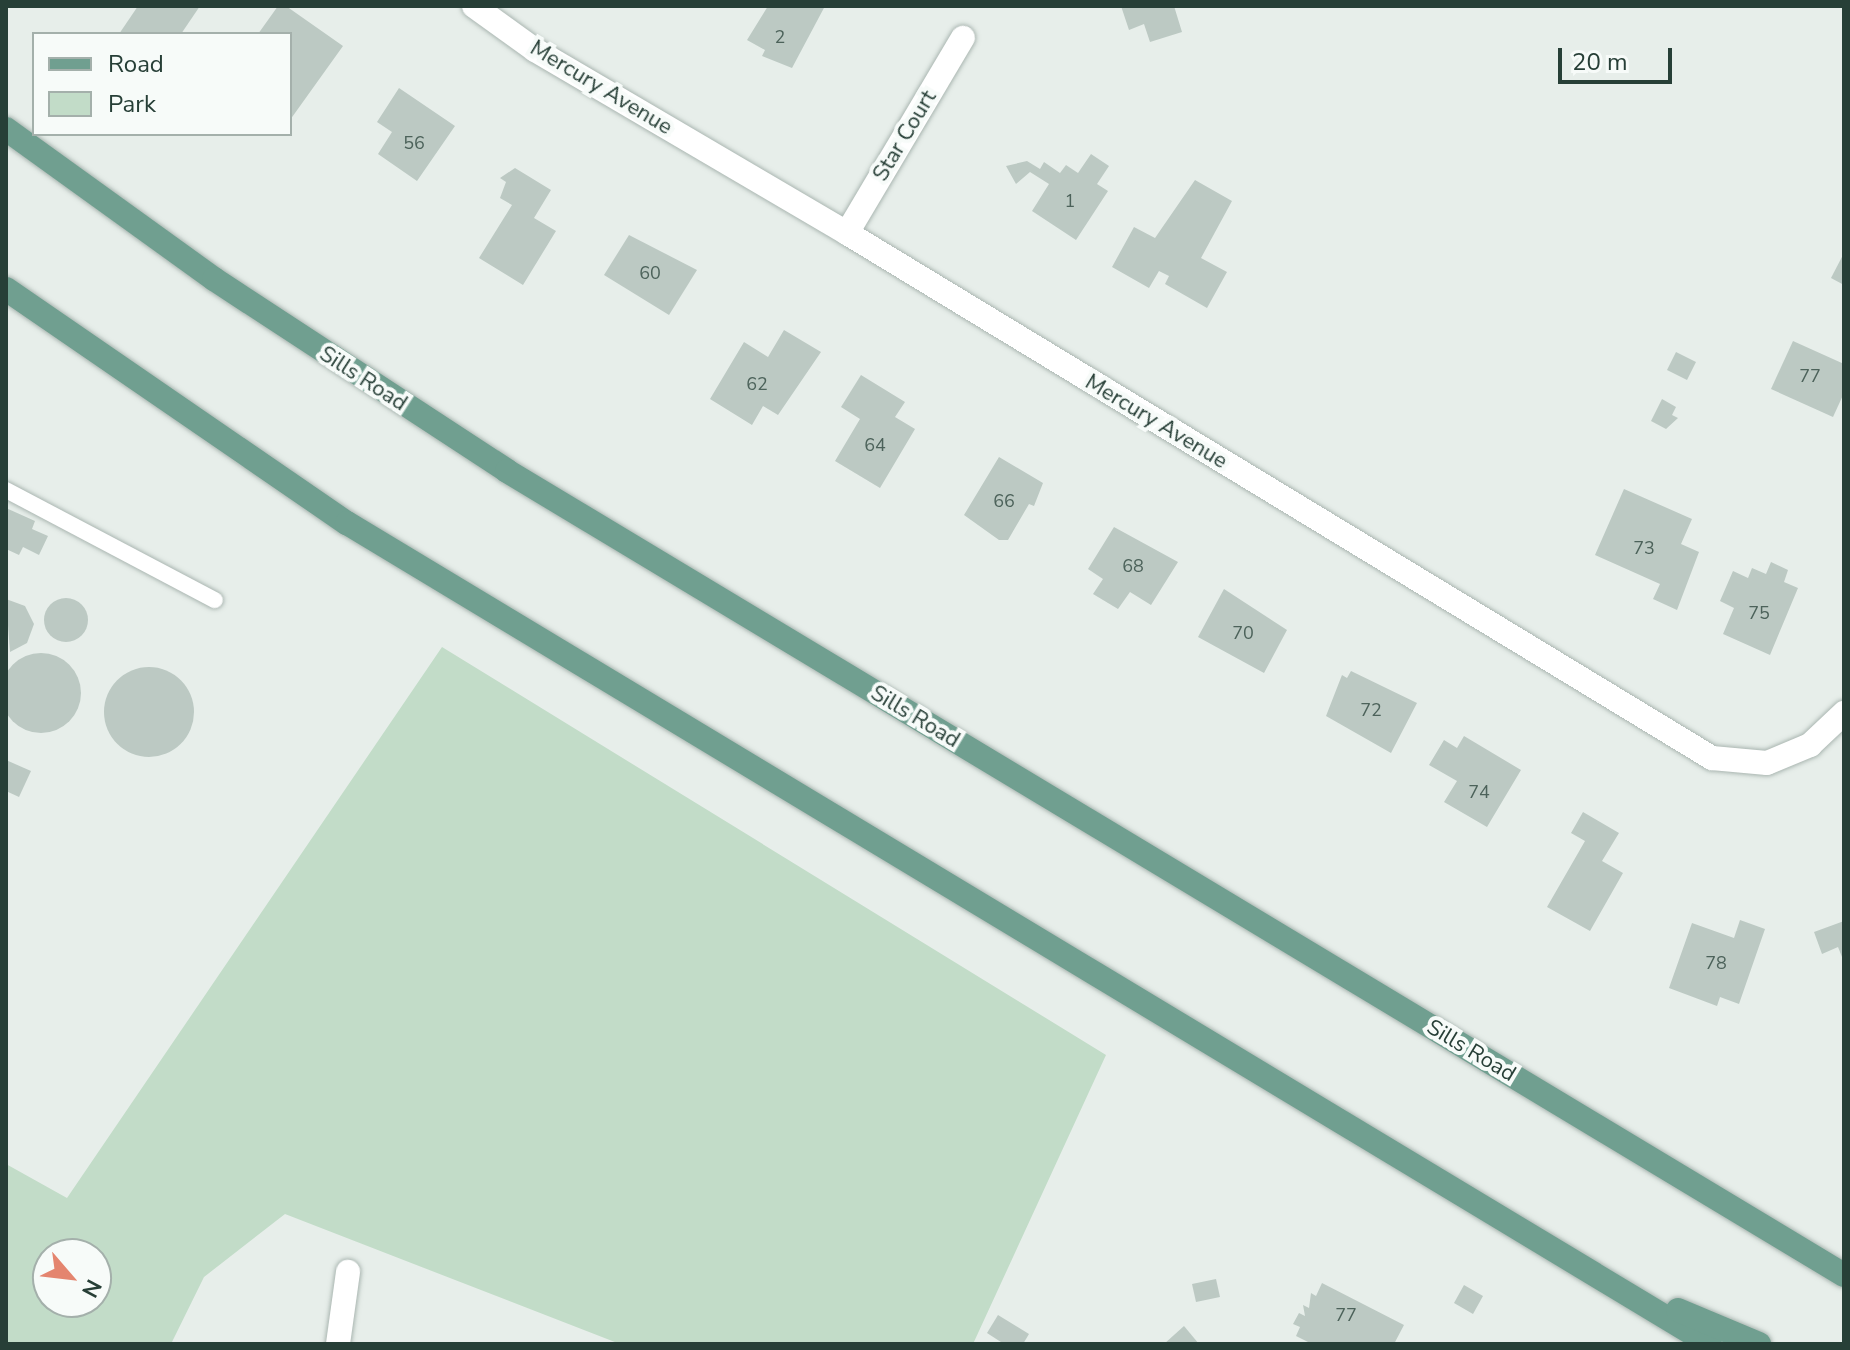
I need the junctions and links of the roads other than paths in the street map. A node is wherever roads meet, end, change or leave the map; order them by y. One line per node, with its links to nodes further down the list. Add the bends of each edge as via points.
1 (474, 6): 4 (street, Mercury Avenue, via 535,50)
2 (963, 38): 4 (street, Star Court)
3 (6, 129): 10 (main road, Sills Road, via 240,297 507,471)
4 (847, 233): 8 (street, Mercury Avenue, via 1712,758 1767,763 1810,745)
5 (6, 289): 11 (main road, via 360,531)
6 (6, 490): 7 (lane)
7 (215, 600)
8 (1844, 713)
9 (348, 1272): 12 (street)
10 (1844, 1275)
11 (1609, 1282): 13 (main road); 14 (main road)
12 (338, 1344)
13 (1710, 1344)
14 (1759, 1344)

